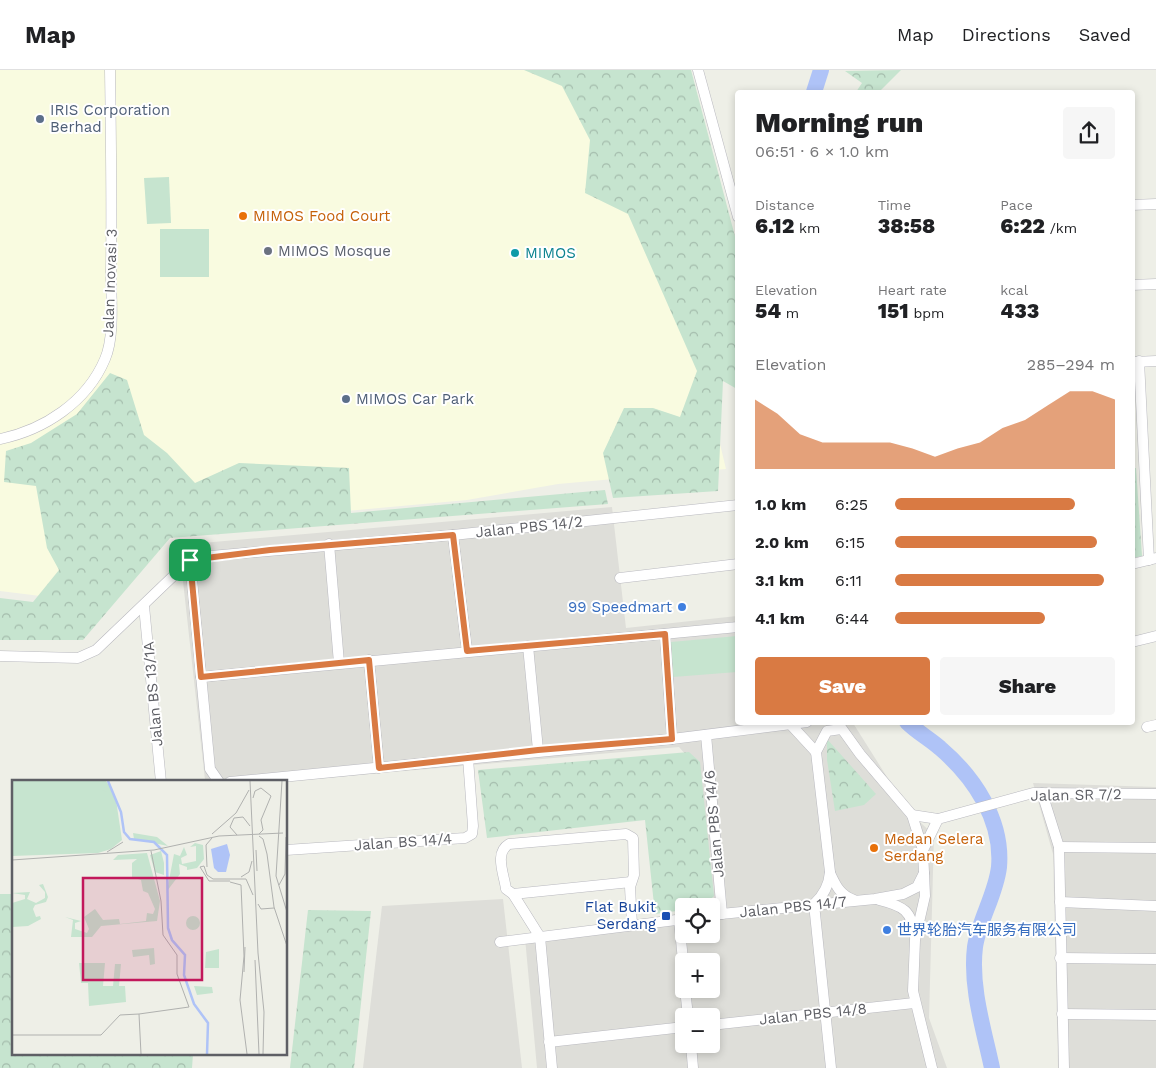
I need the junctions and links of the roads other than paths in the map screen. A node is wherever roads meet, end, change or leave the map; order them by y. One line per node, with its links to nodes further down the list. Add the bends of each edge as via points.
1 (110, 70): 11 (street, Jalan Inovasi 3, via 111,317 106,357 81,394 55,418 29,431)
2 (698, 70): 5 (street)
3 (1135, 204): 4 (street)
4 (1156, 204)
5 (735, 206)
6 (1156, 284): 7 (street)
7 (1135, 285)
8 (1156, 361): 9 (street)
9 (1136, 362): 10 (street)
10 (1138, 438): 13 (street)
11 (0, 439)
12 (1156, 479): 13 (street)
13 (1145, 482): 17 (street)
14 (735, 505): 15 (street, Jalan PBS 14/2)
15 (453, 535): 16 (street, Jalan PBS 14/2); 28 (street)
16 (328, 544): 18 (street, Jalan PBS 14/2); 31 (street)
17 (1152, 559): 19 (street)
18 (190, 560): 22 (street); 32 (street)
19 (1135, 563)
20 (735, 564): 21 (street)
21 (620, 578)
22 (144, 606): 29 (street, via 96,650 78,658); 42 (street, Jalan BS 13/1A)
23 (735, 627): 24 (street)
24 (665, 634): 27 (street); 37 (street)
25 (1156, 636): 26 (street)
26 (1135, 641)
27 (528, 646): 28 (street); 38 (street)
28 (467, 651): 30 (street)
29 (0, 656)
30 (369, 660): 31 (street); 41 (street)
31 (339, 662): 32 (street)
32 (201, 677): 43 (street, via 210,769)
33 (788, 725): 36 (street)
34 (797, 725): 39 (street)
35 (839, 726): 39 (street, via 827,731); 47 (street)
36 (706, 735): 37 (street); 62 (street, Jalan PBS 14/6)
37 (672, 739): 38 (street)
38 (538, 750): 40 (street)
39 (816, 752): 54 (street)
40 (468, 758): 41 (street); 51 (street, Jalan BS 14/4, via 473,826 472,834 465,838)
41 (379, 768): 44 (street)
42 (161, 780)
43 (218, 780)
44 (251, 780)
45 (1038, 793): 46 (street, Jalan SR 7/2); 48 (street, Jalan SR 7/2); 49 (street)
46 (1156, 794)
47 (912, 815): 48 (street, Jalan SR 7/2); 52 (street)
48 (943, 818): 52 (street)
49 (1059, 847): 50 (street); 59 (street)
50 (1156, 848)
51 (288, 850)
52 (923, 850): 53 (street)
53 (925, 871): 57 (street, Jalan PBS 14/7, via 917,887 904,894); 66 (street, via 925,896)
54 (830, 872): 58 (street, via 844,896); 60 (street, via 822,897)
55 (631, 882): 56 (street); 56 (street, via 634,846 633,838 626,834 509,844 500,854 506,889); 64 (street)
56 (513, 894): 65 (street)
57 (875, 899): 58 (street, Jalan PBS 14/7); 66 (street, Jalan PBS 14/7, via 900,905 908,913)
58 (856, 900): 60 (street, Jalan PBS 14/7)
59 (1060, 902): 61 (street); 68 (street)
60 (814, 904): 62 (street, Jalan PBS 14/7); 71 (street)
61 (1156, 906)
62 (722, 914)
63 (675, 920): 64 (street)
64 (632, 925): 65 (street)
65 (540, 938): 67 (street); 76 (street)
66 (915, 940): 70 (street)
67 (500, 942)
68 (1060, 958): 69 (street); 72 (street)
69 (1156, 959)
70 (914, 1003): 71 (street, Jalan PBS 14/8); 81 (street)
71 (826, 1012): 74 (street, Jalan PBS 14/8); 80 (street)
72 (1062, 1014): 73 (street); 82 (street)
73 (1156, 1015)
74 (720, 1023)
75 (675, 1028): 76 (street)
76 (549, 1042): 78 (street)
77 (692, 1053): 79 (street)
78 (552, 1068)
79 (693, 1068)
80 (831, 1068)
81 (932, 1068)
82 (1064, 1068)

